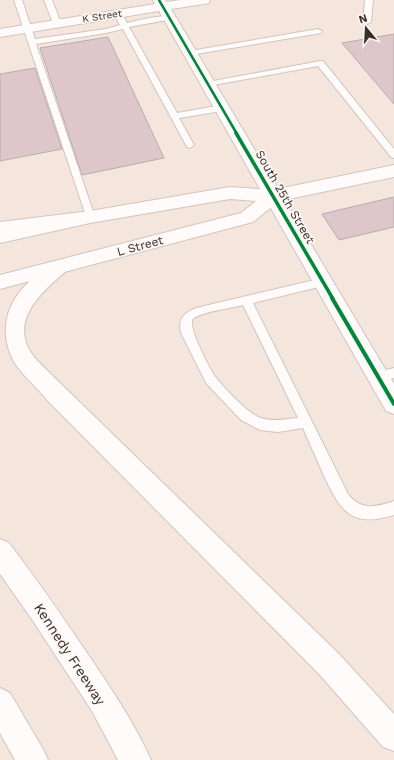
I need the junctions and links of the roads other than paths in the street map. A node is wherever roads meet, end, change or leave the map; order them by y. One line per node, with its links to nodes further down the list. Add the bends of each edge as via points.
1 (18, 0): 10 (lane)
2 (48, 0): 8 (lane)
3 (204, 0): 5 (main road, K Street)
4 (369, 0): 7 (lane)
5 (164, 8): 6 (main road, K Street); 9 (lane); 14 (main road, South 25th Street)
6 (118, 14): 8 (main road, K Street); 9 (lane)
7 (367, 22)
8 (57, 24): 10 (main road, K Street)
9 (125, 26): 13 (lane); 17 (lane)
10 (27, 28): 12 (main road, K Street); 13 (lane)
11 (318, 31): 14 (lane)
12 (0, 33)
13 (32, 42): 22 (lane)
14 (190, 53): 15 (main road, South 25th Street)
15 (208, 84): 16 (main road, South 25th Street); 19 (lane, via 320,64)
16 (222, 108): 17 (lane); 21 (main road, South 25th Street)
17 (174, 116): 18 (lane)
18 (190, 145)
19 (394, 155)
20 (394, 171): 21 (main road, L Street)
21 (273, 196): 22 (main road, L Street, via 230,193); 25 (main road, L Street, via 247,218); 27 (main road, South 25th Street)
22 (90, 217): 23 (main road); 24 (main road, L Street)
23 (0, 228)
24 (0, 236)
25 (57, 268): 26 (main road, L Street); 30 (main road, via 29,292 18,306 13,319 14,336)
26 (0, 282)
27 (323, 282): 28 (lane); 31 (main road, South 25th Street)
28 (246, 300): 33 (lane); 33 (lane, via 189,316 185,324 187,333 210,379 245,416 260,424 278,426)
29 (0, 332): 30 (main road)
30 (21, 355): 37 (main road, via 54,392 329,664)
31 (386, 375): 32 (main road, South 25th Street)
32 (394, 404)
33 (307, 422): 34 (lane, via 348,505 362,513 380,513)
34 (394, 508)
35 (0, 552): 39 (main road, Kennedy Freeway, via 41,608 102,701)
36 (0, 703): 38 (main road)
37 (394, 736)
38 (32, 760)
39 (135, 760)

